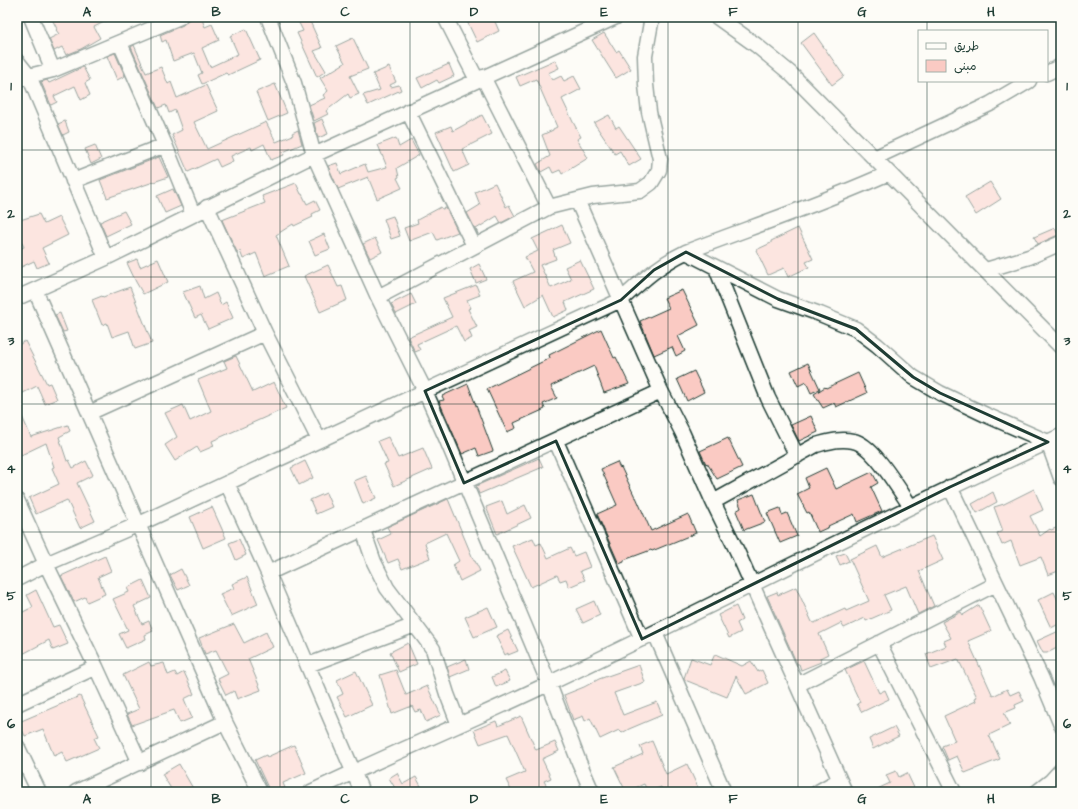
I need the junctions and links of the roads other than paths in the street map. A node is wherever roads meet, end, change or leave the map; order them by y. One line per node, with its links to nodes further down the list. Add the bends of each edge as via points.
1 (31, 17): 11 (street)
2 (180, 17): 8 (street)
3 (268, 17): 18 (street, via 294,83)
4 (445, 17): 14 (street)
5 (616, 17): 14 (street)
6 (652, 17): 22 (street, via 645,56 646,85 649,112 660,159 659,170 652,183 640,191)
7 (717, 17): 19 (street, via 756,44 790,73)
8 (120, 43): 11 (street); 17 (street)
9 (17, 61): 13 (street)
10 (1061, 66): 12 (street)
11 (53, 70): 13 (street)
12 (1048, 72)
13 (23, 77): 21 (street)
14 (480, 79): 16 (street); 24 (street)
15 (1027, 82): 19 (street, via 990,104)
16 (408, 111): 18 (street); 27 (street)
17 (165, 145): 21 (street); 25 (street)
18 (314, 155): 23 (street); 33 (street)
19 (874, 158): 20 (street)
20 (889, 174): 28 (street); 31 (street)
21 (73, 181): 29 (street)
22 (577, 200): 24 (street); 35 (street)
23 (207, 207): 25 (street); 36 (street)
24 (549, 207): 27 (street)
25 (193, 214): 29 (street)
26 (1061, 243): 31 (street, via 1029,257)
27 (474, 246): 33 (street)
28 (686, 252): 30 (street); 35 (street, via 654,270)
29 (106, 258): 32 (street)
30 (716, 268): 44 (street, via 778,299 856,329 913,377 940,393); 45 (street, via 768,398)
31 (986, 270): 37 (street)
32 (35, 290): 34 (street); 40 (street)
33 (378, 297): 38 (street)
34 (17, 298)
35 (621, 300): 38 (street); 39 (street)
36 (265, 332): 40 (street); 42 (street)
37 (1061, 347)
38 (425, 391): 42 (street); 48 (street)
39 (661, 391): 43 (street); 51 (street)
40 (89, 413): 53 (street)
41 (1061, 436): 44 (street)
42 (319, 440): 47 (street)
43 (556, 441): 48 (street); 62 (street)
44 (1048, 442): 46 (street); 49 (street)
45 (797, 456): 51 (street); 52 (street, via 816,445 835,440 854,441 872,452)
46 (1061, 478)
47 (227, 483): 53 (street); 56 (street)
48 (464, 483): 54 (street); 66 (street)
49 (950, 488): 52 (street); 58 (street)
50 (17, 500): 55 (street)
51 (713, 502): 59 (street)
52 (911, 507): 59 (street)
53 (139, 524): 55 (street); 69 (street)
54 (363, 530): 56 (street); 60 (street, via 374,562 387,588)
55 (46, 564): 57 (street); 65 (street)
56 (268, 573): 64 (street)
57 (17, 579)
58 (996, 584): 63 (street); 71 (street)
59 (753, 585): 61 (street); 67 (street)
60 (414, 625): 64 (street); 70 (street, via 433,649)
61 (655, 632): 62 (street); 83 (street)
62 (642, 639): 66 (street)
63 (879, 643): 67 (street); 85 (street)
64 (308, 665): 75 (street)
65 (96, 667): 68 (street); 73 (street)
66 (548, 684): 70 (street); 82 (street)
67 (797, 685): 76 (street)
68 (17, 704)
69 (225, 722): 73 (street); 79 (street)
70 (459, 725): 75 (street)
71 (1061, 725)
72 (17, 746): 77 (street)
73 (140, 763): 78 (street)
74 (1061, 770): 86 (street)
75 (353, 771): 80 (street); 81 (street)
76 (842, 786): 84 (street)
77 (39, 792)
78 (76, 792)
79 (260, 792)
80 (311, 792)
81 (362, 792)
82 (592, 792)
83 (724, 792)
84 (818, 792)
85 (954, 792)
86 (1037, 792)

